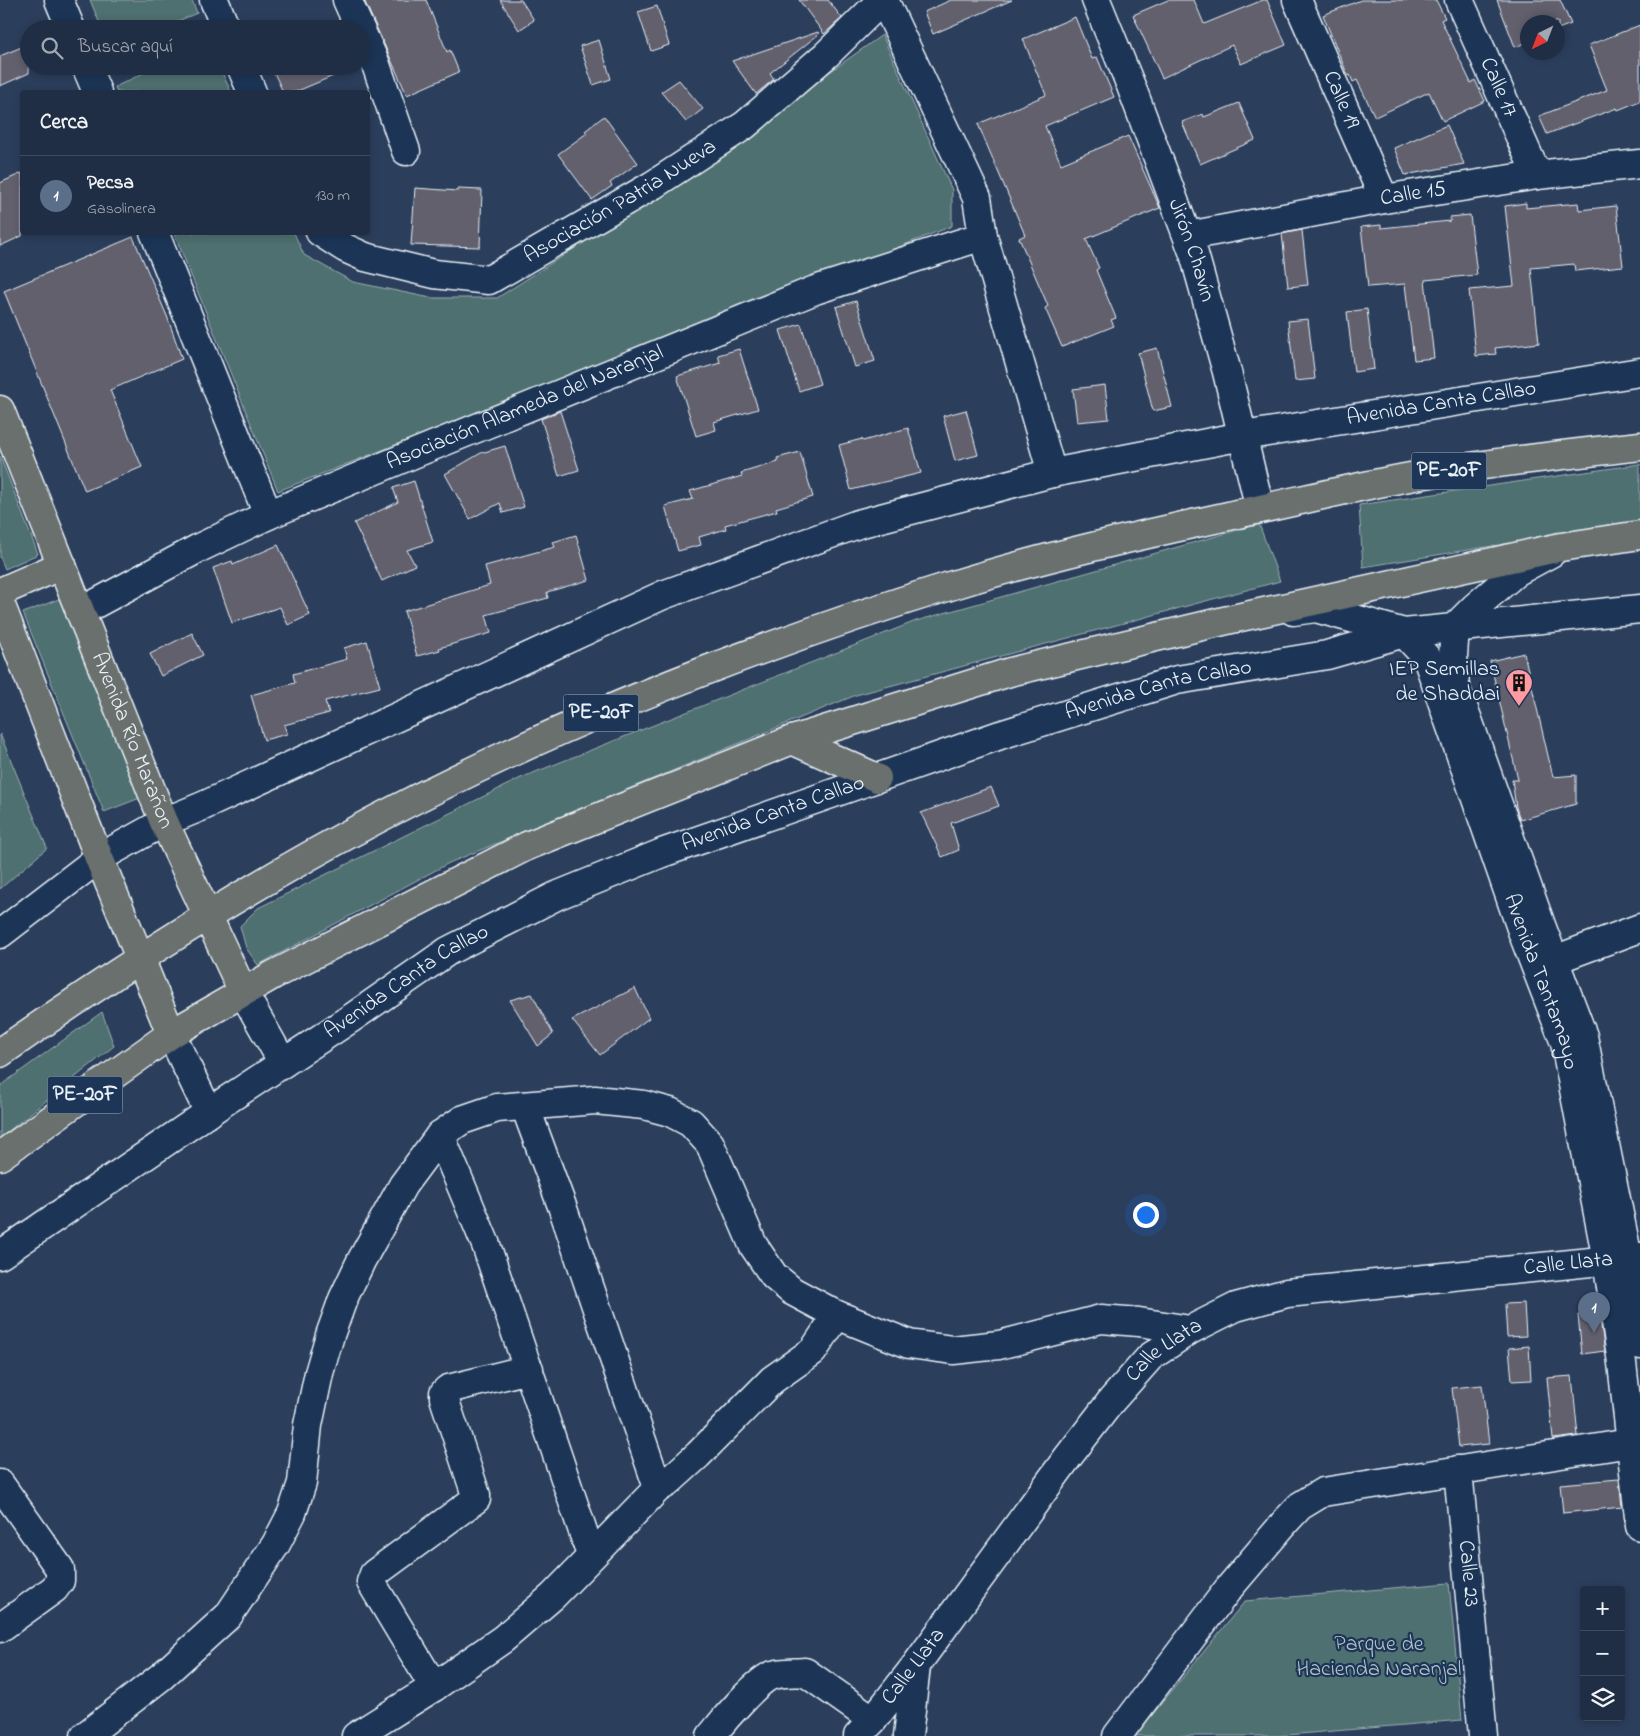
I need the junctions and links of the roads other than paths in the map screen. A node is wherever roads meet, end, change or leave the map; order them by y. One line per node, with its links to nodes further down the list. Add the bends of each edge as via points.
1 (60, 0): 8 (street)
2 (214, 0): 9 (street)
3 (347, 0): 10 (street)
4 (883, 0): 21 (street, Asociación Patria Nueva, via 745,125 653,185 489,280 434,274 365,257); 22 (street, via 977,198)
5 (1096, 0): 23 (street, Jirón Chavín)
6 (1297, 0): 19 (street, Calle 19)
7 (1459, 0): 18 (street, Calle 17)
8 (68, 20)
9 (222, 20)
10 (356, 20)
11 (370, 51): 16 (street)
12 (90, 75): 14 (street)
13 (245, 75): 15 (street)
14 (96, 90)
15 (251, 90)
16 (406, 151)
17 (1640, 164): 18 (street, Calle 15)
18 (1537, 175): 19 (street, Calle 15)
19 (1384, 199): 23 (street, Calle 15)
20 (155, 235): 30 (street)
21 (325, 235)
22 (983, 236): 28 (street); 30 (street, Asociación Alameda del Naranjal, via 815,290)
23 (1188, 236): 26 (street, Jirón Chavín)
24 (1640, 372): 26 (street, Avenida Canta Callao)
25 (0, 410): 33 (main road, Avenida Río Marañon)
26 (1243, 436): 28 (street, Avenida Canta Callao); 29 (street, Jirón Chavín)
27 (1640, 446): 29 (main road, PE-20F, via 1462,468)
28 (1052, 473): 42 (street, Avenida Canta Callao, via 858,524 663,596)
29 (1260, 509): 44 (main road, PE-20F, via 1108,542 956,583 808,632 661,687 518,750 378,819)
30 (268, 514): 36 (street, Asociación Alameda del Naranjal)
31 (1640, 536): 32 (main road, PE-20F)
32 (1561, 547): 37 (main road, PE-20F); 38 (street, via 1516,572)
33 (62, 565): 34 (main road); 36 (main road, Avenida Río Marañon)
34 (1, 608): 43 (main road)
35 (1640, 609): 38 (street, Avenida Canta Callao)
36 (80, 612): 42 (main road, Avenida Río Marañon)
37 (1232, 619): 39 (street, via 1316,608); 40 (main road, PE-20F, via 1010,672)
38 (1455, 627): 39 (street, Avenida Canta Callao); 48 (street, Avenida Tantamayo, via 1455,687)
39 (1404, 633): 41 (street, Avenida Canta Callao, via 1327,655 1177,680 1000,735); 58 (street, Avenida Tantamayo, via 1427,658 1520,925 1565,1043)
40 (792, 740): 41 (main road); 49 (main road, PE-20F, via 527,846)
41 (877, 778): 52 (street, Avenida Canta Callao, via 662,852 556,896 448,951)
42 (164, 822): 43 (street, Avenida Canta Callao); 44 (main road, Avenida Río Marañon)
43 (99, 858): 46 (street, Avenida Canta Callao); 47 (main road)
44 (208, 916): 47 (main road, PE-20F); 49 (main road, Avenida Río Marañon)
45 (1640, 928): 48 (street)
46 (0, 934)
47 (141, 958): 50 (main road); 51 (main road, PE-20F)
48 (1554, 960): 58 (street, Avenida Tantamayo, via 1583,1036)
49 (243, 992): 50 (main road, PE-20F); 52 (street, Avenida Río Marañon)
50 (171, 1034): 54 (street); 56 (main road, PE-20F)
51 (0, 1053)
52 (283, 1063): 54 (street, Avenida Canta Callao)
53 (525, 1106): 55 (street, via 497,1108 462,1120); 59 (street, via 595,1100 644,1105 670,1112 691,1123 710,1144 752,1245 774,1276 792,1291); 66 (street)
54 (209, 1113): 57 (street, Avenida Canta Callao)
55 (440, 1135): 62 (street, via 486,1245); 73 (street, via 403,1186 361,1261 344,1299 319,1373 308,1425 302,1483 292,1513 276,1544 228,1616 162,1676)
56 (0, 1156)
57 (0, 1255)
58 (1625, 1258): 60 (street, Calle Llata, via 1287,1293 1236,1307); 61 (street, Avenida Tantamayo); 63 (street, Avenida Tantamayo, via 1622,1363)
59 (837, 1315): 60 (street, via 910,1344 953,1350 999,1345 1100,1319); 66 (street, via 813,1351 772,1380 698,1455)
60 (1190, 1330): 70 (street, Calle Llata, via 1150,1358 1112,1400)
61 (1640, 1345)
62 (530, 1369): 68 (street); 71 (street, via 448,1389 444,1393 476,1499 374,1574 371,1582)
63 (1630, 1443): 64 (street); 67 (street, Avenida Tantamayo)
64 (1458, 1470): 77 (street, via 1323,1492 1300,1506 1229,1588); 78 (street, Calle 23)
65 (0, 1484): 69 (street, via 60,1570 60,1581 54,1589)
66 (658, 1488): 68 (street)
67 (1640, 1526)
68 (591, 1555): 71 (street, via 553,1596 504,1639)
69 (0, 1628)
70 (916, 1665): 72 (street, Calle Llata); 76 (street)
71 (434, 1688): 74 (street)
72 (866, 1728): 75 (street, via 805,1672 772,1675 726,1715)
73 (85, 1736)
74 (356, 1736)
75 (712, 1736)
76 (908, 1736)
77 (1117, 1736)
78 (1483, 1736)

